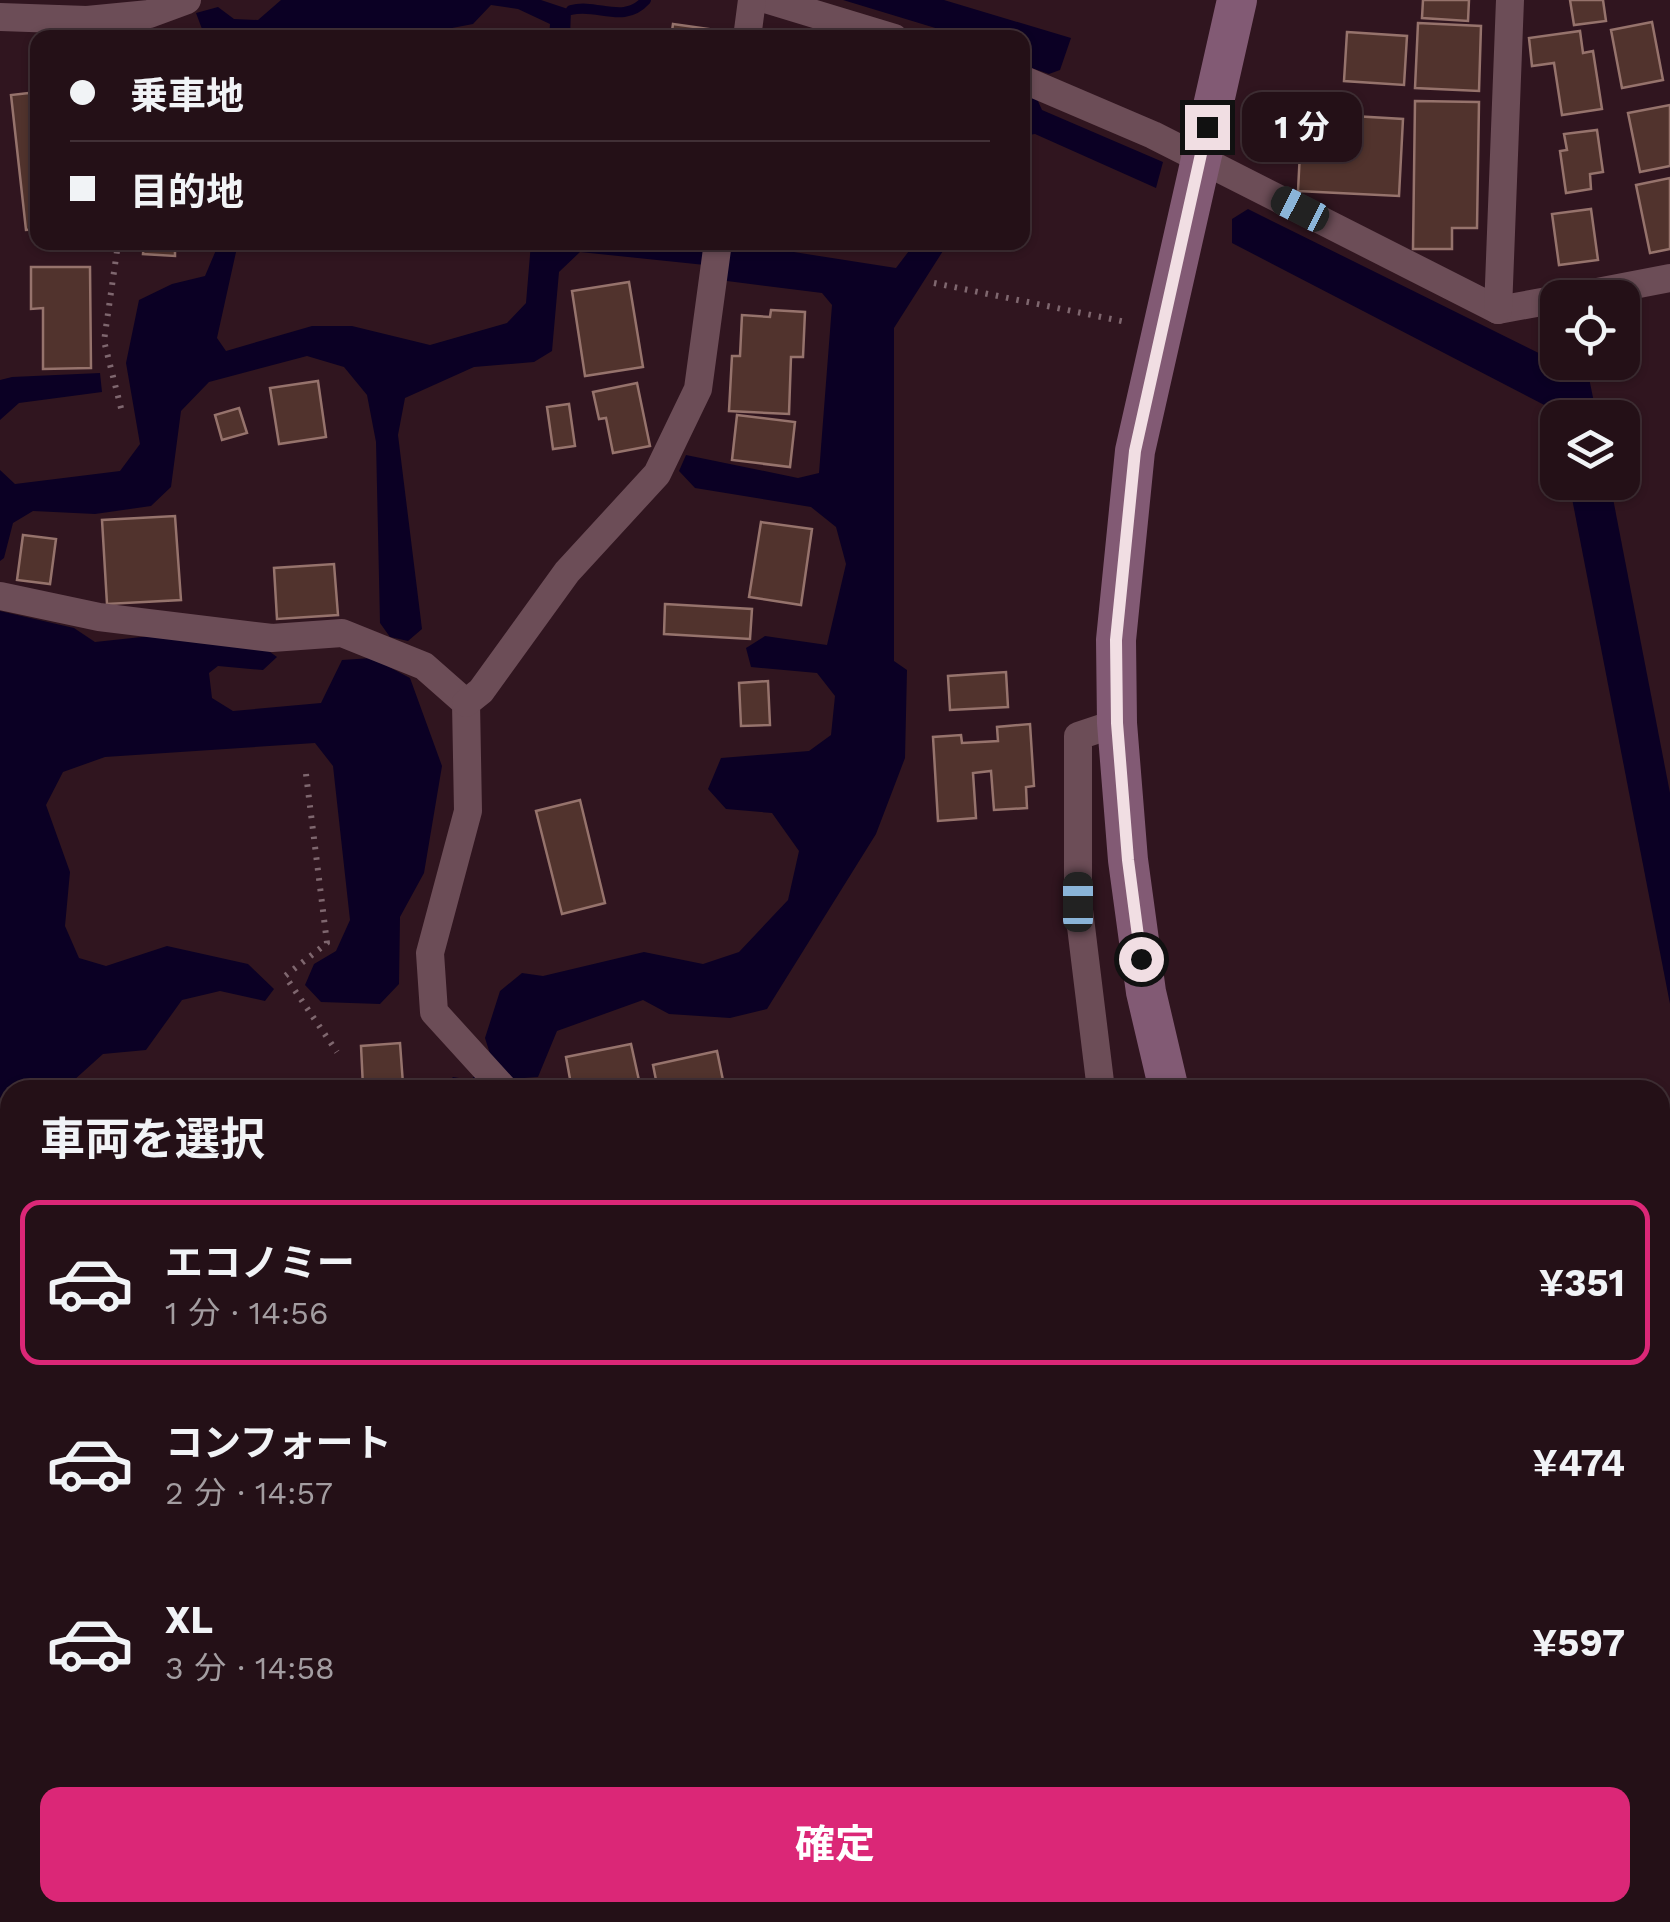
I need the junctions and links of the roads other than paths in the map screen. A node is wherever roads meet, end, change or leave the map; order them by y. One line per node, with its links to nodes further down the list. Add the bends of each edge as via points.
1 (752, 0): 7 (street)
2 (769, 0): 8 (street)
3 (1236, 0): 10 (street)
4 (1510, 0): 15 (street)
5 (182, 1): 6 (street, via 149,14 87,20)
6 (0, 17)
7 (748, 30)
8 (868, 30)
9 (1030, 82): 10 (street)
10 (1200, 158): 15 (street); 18 (street, via 1135,451 1116,640)
11 (717, 250): 17 (street, via 698,389 656,474 566,572)
12 (1670, 278): 13 (street)
13 (1640, 284)
14 (1540, 302): 15 (street)
15 (1498, 310)
16 (0, 596): 17 (street, via 98,618 272,638 342,633 424,666)
17 (466, 704): 19 (street, via 468,811 430,952 434,1012)
18 (1117, 723): 20 (street, via 1078,736 1078,902); 21 (street, via 1143,973)
19 (495, 1080)
20 (1100, 1080)
21 (1167, 1080)

